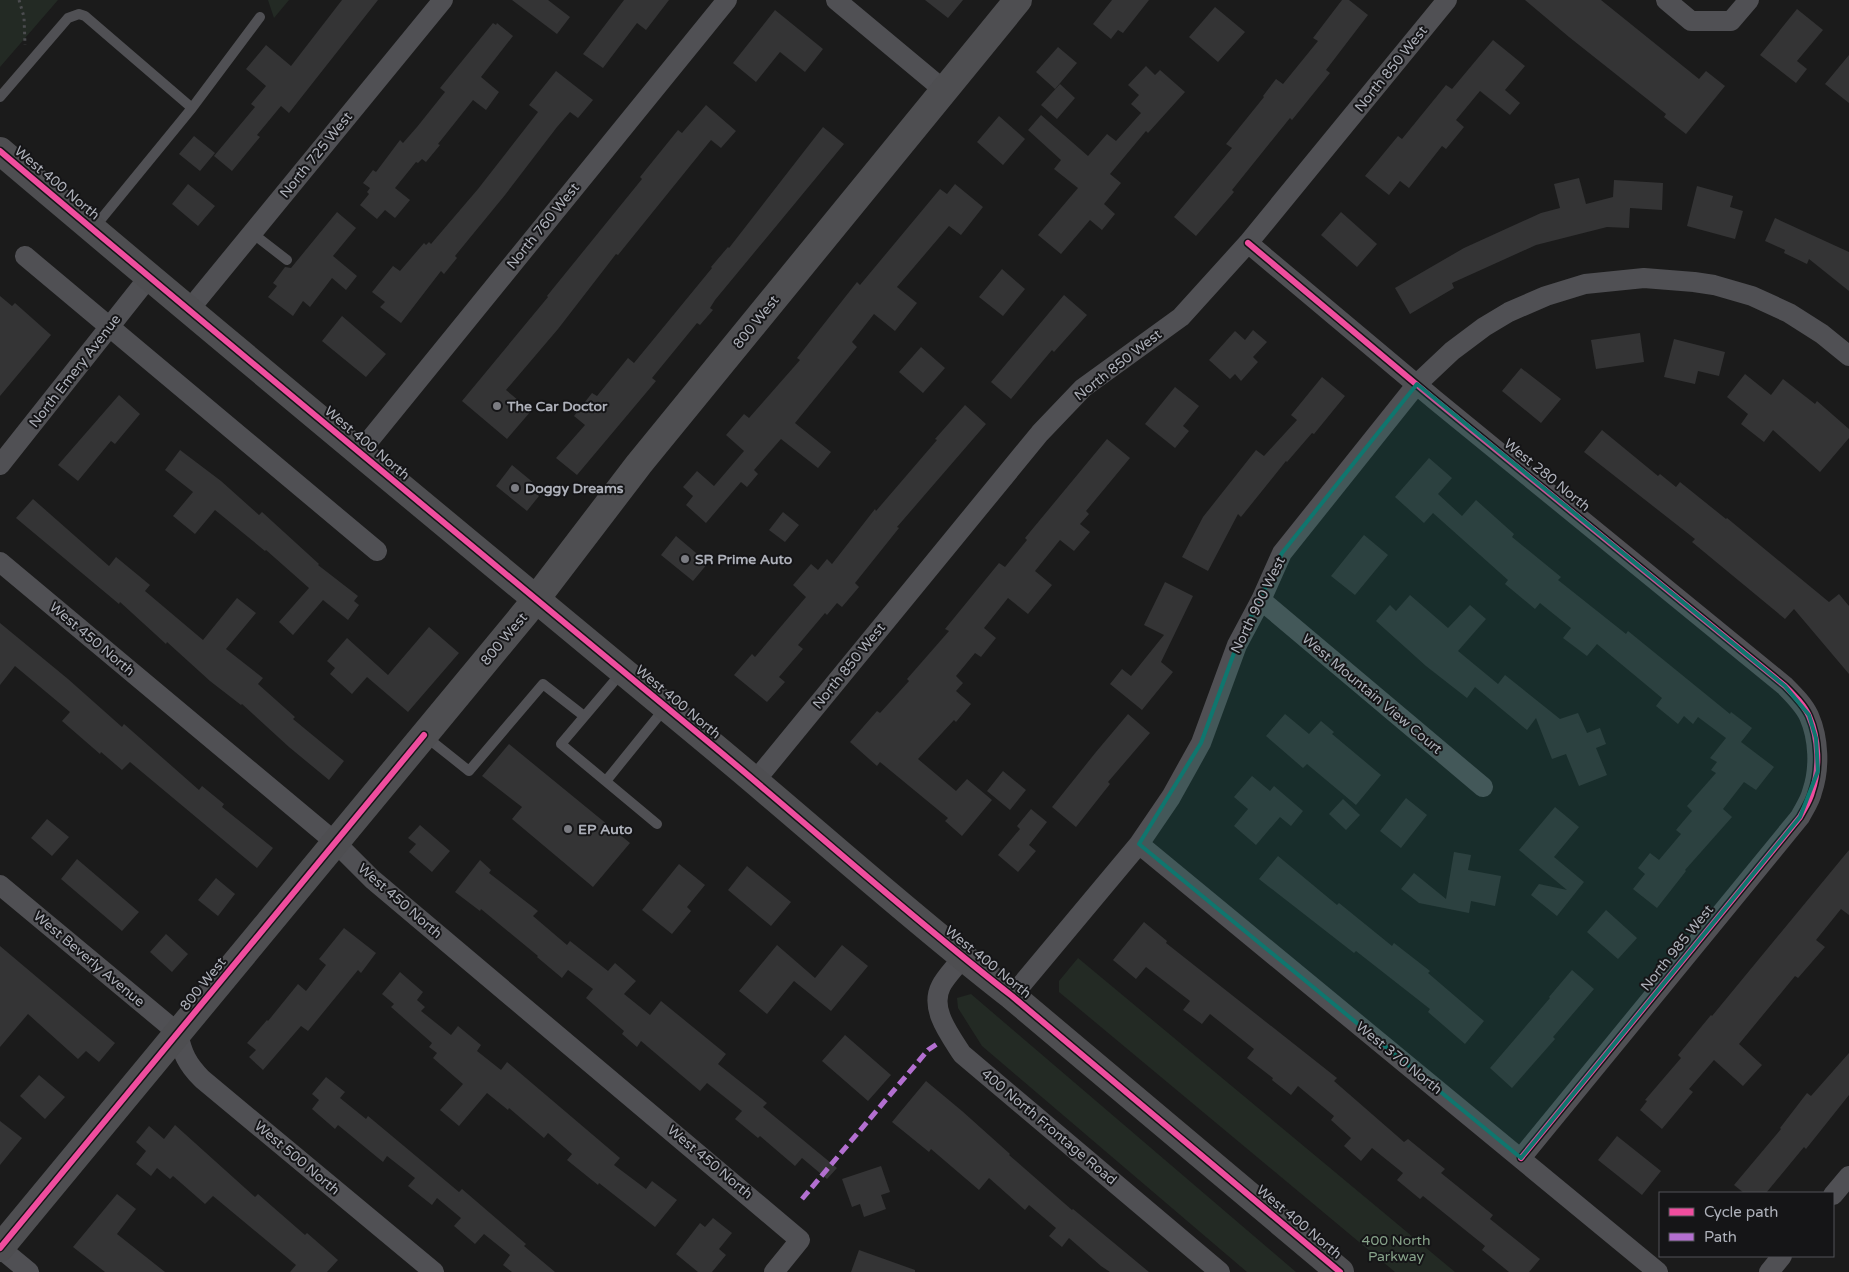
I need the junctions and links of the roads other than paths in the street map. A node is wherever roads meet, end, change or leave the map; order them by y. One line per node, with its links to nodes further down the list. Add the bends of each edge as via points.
1 (442, 0): 14 (street, North 725 West)
2 (727, 0): 23 (street, North 760 West)
3 (836, 0): 9 (street)
4 (1018, 0): 9 (main road, 800 West)
5 (1447, 0): 15 (street, North 850 West)
6 (1666, 0): 7 (street, via 1692,21 1731,21)
7 (1749, 0)
8 (260, 17): 11 (lane)
9 (945, 91): 27 (main road, 800 West, via 639,464)
10 (0, 97): 11 (lane, via 68,18 79,14)
11 (192, 108): 13 (lane)
12 (0, 151): 13 (main road, West 400 North)
13 (93, 230): 18 (main road, West 400 North)
14 (252, 233): 17 (lane); 19 (street, North 725 West)
15 (1248, 243): 22 (street, West 280 North); 35 (street, North 850 West, via 1181,317 1083,388 1040,433)
16 (25, 256): 20 (street)
17 (287, 260)
18 (149, 277): 19 (main road, West 400 North); 20 (street, North Emery Avenue)
19 (189, 310): 23 (main road, West 400 North)
20 (109, 328): 24 (street, North Emery Avenue); 25 (street)
21 (1849, 356): 22 (street, North 900 West, via 1789,313 1752,296 1714,285 1644,278 1585,284 1509,312 1452,351)
22 (1417, 384): 28 (street, North 900 West, via 1282,553); 33 (street, West 280 North, via 1785,686 1809,716)
23 (359, 453): 27 (main road, West 400 North)
24 (0, 465)
25 (377, 551)
26 (0, 562): 38 (street, West 450 North)
27 (536, 600): 29 (main road, West 400 North); 32 (main road, 800 West)
28 (1261, 600): 36 (street, West Mountain View Court); 39 (street, North 900 West, via 1237,645 1201,743 1171,798)
29 (622, 672): 30 (main road, West 400 North); 31 (lane)
30 (665, 707): 34 (lane); 35 (main road, West 400 North)
31 (584, 716): 32 (lane, via 543,684 469,771); 34 (lane, via 561,744)
32 (424, 735): 38 (main road, 800 West)
33 (1816, 738): 44 (street, North 985 West, via 1818,771 1812,794 1800,817)
34 (606, 781): 37 (lane)
35 (755, 781): 41 (main road, West 400 North)
36 (1484, 787)
37 (657, 824)
38 (335, 842): 43 (main road, 800 West); 51 (street, West 450 North, via 372,880 800,1240)
39 (1139, 844): 42 (street, North 900 West); 44 (street, West 370 North)
40 (0, 885): 43 (street, West Beverly Avenue)
41 (962, 958): 42 (main road, West 400 North); 52 (street, 400 North Frontage Road, via 940,987 937,1009 962,1054)
42 (1012, 996): 53 (main road, West 400 North)
43 (178, 1033): 47 (main road, 800 West); 50 (street, West 500 North, via 181,1051 202,1079)
44 (1521, 1158): 54 (street, West 370 North)
45 (1849, 1176): 46 (street)
46 (1834, 1194)
47 (0, 1248): 49 (street)
48 (1781, 1257): 55 (street)
49 (29, 1272)
50 (434, 1272)
51 (774, 1272)
52 (1220, 1272)
53 (1340, 1272)
54 (1658, 1272)
55 (1769, 1272)

